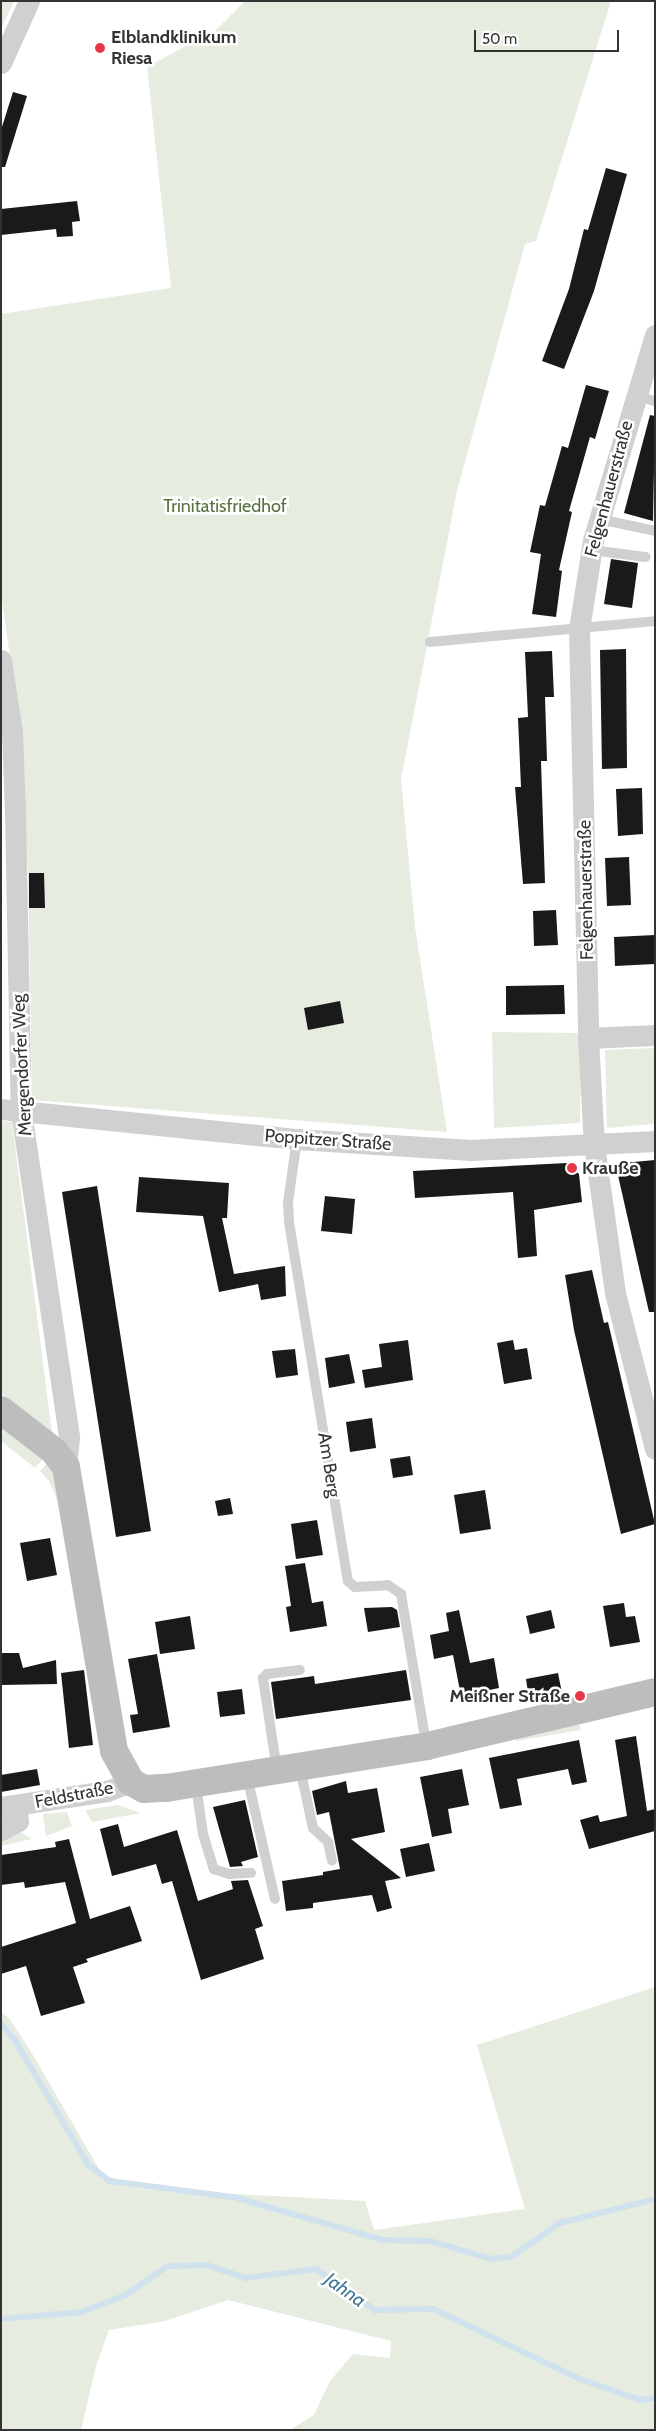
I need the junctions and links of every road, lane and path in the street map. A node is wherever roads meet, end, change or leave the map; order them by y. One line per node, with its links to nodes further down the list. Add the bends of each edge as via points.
1 (29, 1): 2 (street)
2 (1, 63)
3 (655, 335): 4 (street, Felgenhauerstraße)
4 (645, 398): 5 (street, Felgenhauerstraße)
5 (599, 519): 6 (lane); 7 (street, Felgenhauerstraße)
6 (655, 532)
7 (591, 550): 8 (lane); 10 (street, Felgenhauerstraße)
8 (646, 557)
9 (655, 621): 10 (lane)
10 (579, 629): 11 (lane); 15 (street, Felgenhauerstraße)
11 (430, 642)
12 (1, 660): 13 (street, Mergendorfer Weg, via 12,734)
13 (9, 924): 16 (street, Mergendorfer Weg)
14 (655, 1035): 15 (street)
15 (588, 1038): 19 (street, Felgenhauerstraße)
16 (11, 1110): 17 (street, Poppitzer Straße); 22 (street, Mergendorfer Weg, via 70,1436)
17 (298, 1139): 19 (street, Poppitzer Straße, via 471,1150); 25 (lane, Am Berg, via 288,1202 289,1222 348,1581 355,1587 388,1585 402,1594)
18 (655, 1141): 19 (street, Poppitzer Straße)
19 (594, 1145): 21 (street, Felgenhauerstraße, via 616,1293)
20 (1, 1410): 22 (main road, via 54,1451)
21 (655, 1449)
22 (66, 1467): 28 (main road, via 114,1751)
23 (300, 1670): 26 (lane, via 267,1674 263,1678)
24 (655, 1692): 25 (main road)
25 (426, 1746): 26 (main road)
26 (288, 1769): 27 (main road); 32 (lane, via 313,1828 328,1842)
27 (246, 1776): 29 (main road); 34 (lane)
28 (131, 1782): 29 (main road, via 144,1788); 30 (street, Feldstraße, via 107,1791)
29 (196, 1784): 33 (lane, via 203,1834 214,1870 229,1874)
30 (9, 1806): 31 (street, Feldstraße, via 18,1820)
31 (1, 1830)
32 (332, 1861)
33 (251, 1873)
34 (276, 1899)

